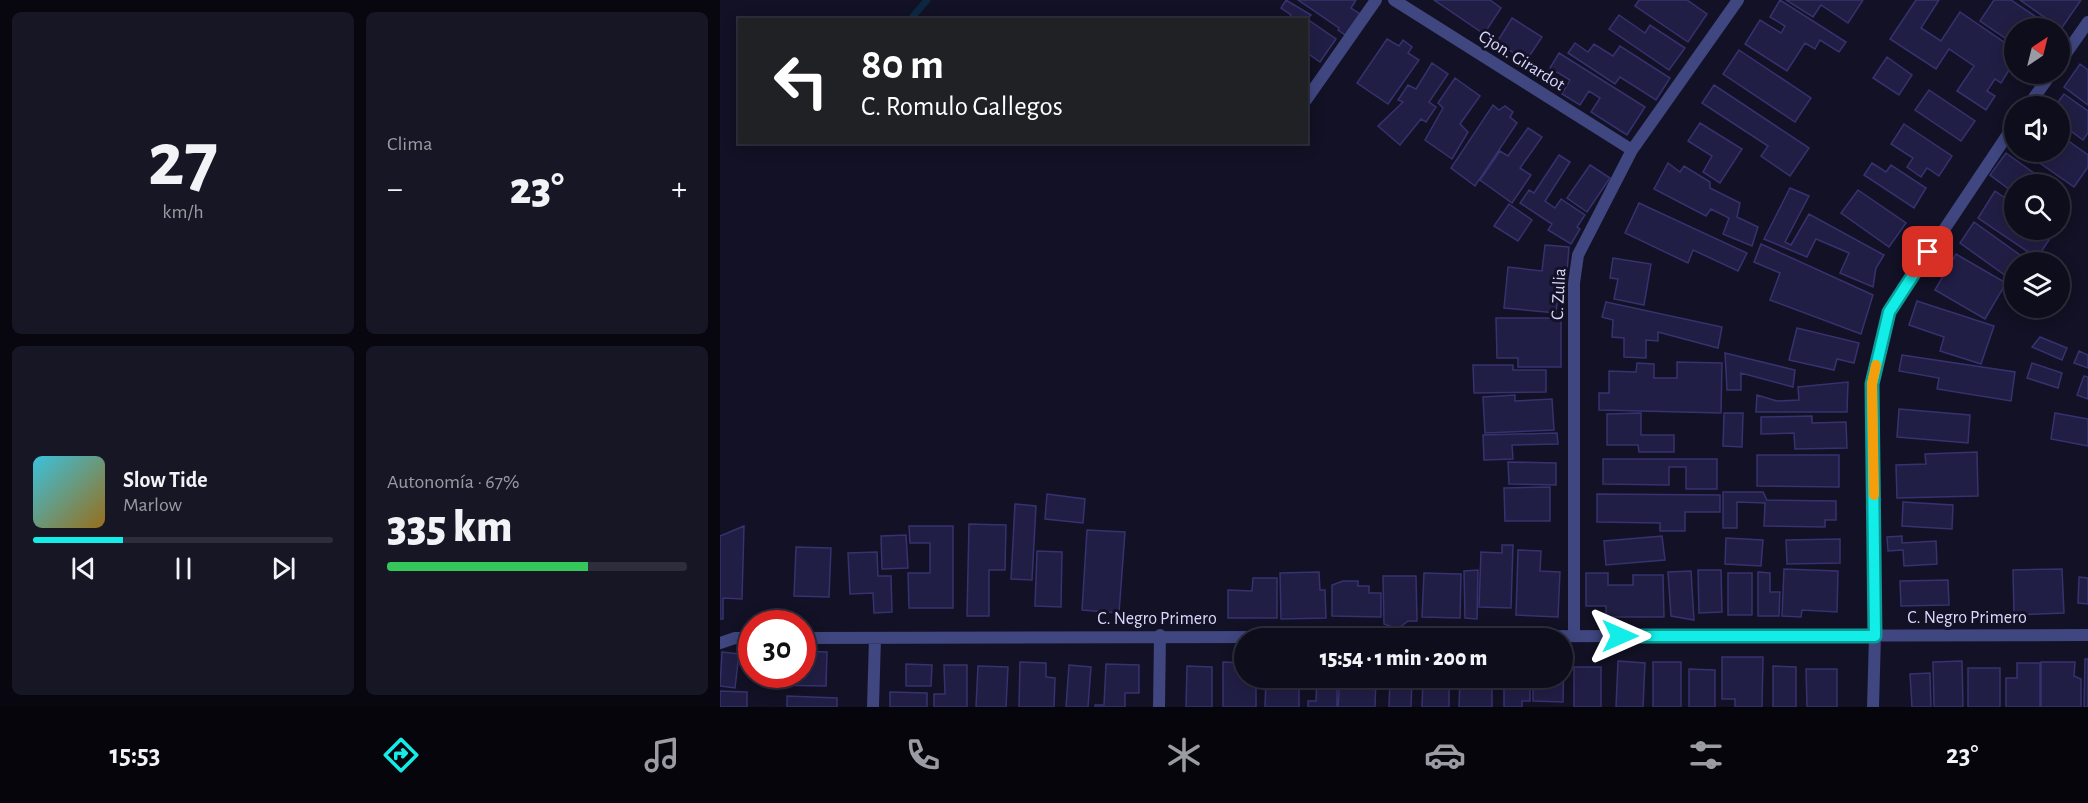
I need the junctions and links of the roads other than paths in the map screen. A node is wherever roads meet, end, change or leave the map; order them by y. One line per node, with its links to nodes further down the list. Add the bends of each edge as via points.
1 (1376, 0): 6 (street)
2 (1394, 0): 8 (street, Cjon. Girardot)
3 (1738, 0): 8 (street, C. Zulia)
4 (2088, 22): 5 (street)
5 (2070, 48)
6 (1308, 97)
7 (2004, 140): 12 (street, via 1889,312 1872,384)
8 (1632, 150): 11 (street, C. Zulia, via 1578,255 1574,283)
9 (1160, 635): 11 (street, C. Negro Primero); 15 (street, C. Negro Primero); 18 (street)
10 (2088, 635): 12 (street, C. Negro Primero)
11 (1574, 636): 12 (street, C. Negro Primero)
12 (1875, 636): 19 (street)
13 (738, 638): 16 (street)
14 (816, 638): 15 (street, C. Negro Primero)
15 (875, 638): 17 (street)
16 (720, 643)
17 (873, 707)
18 (1159, 707)
19 (1873, 707)

